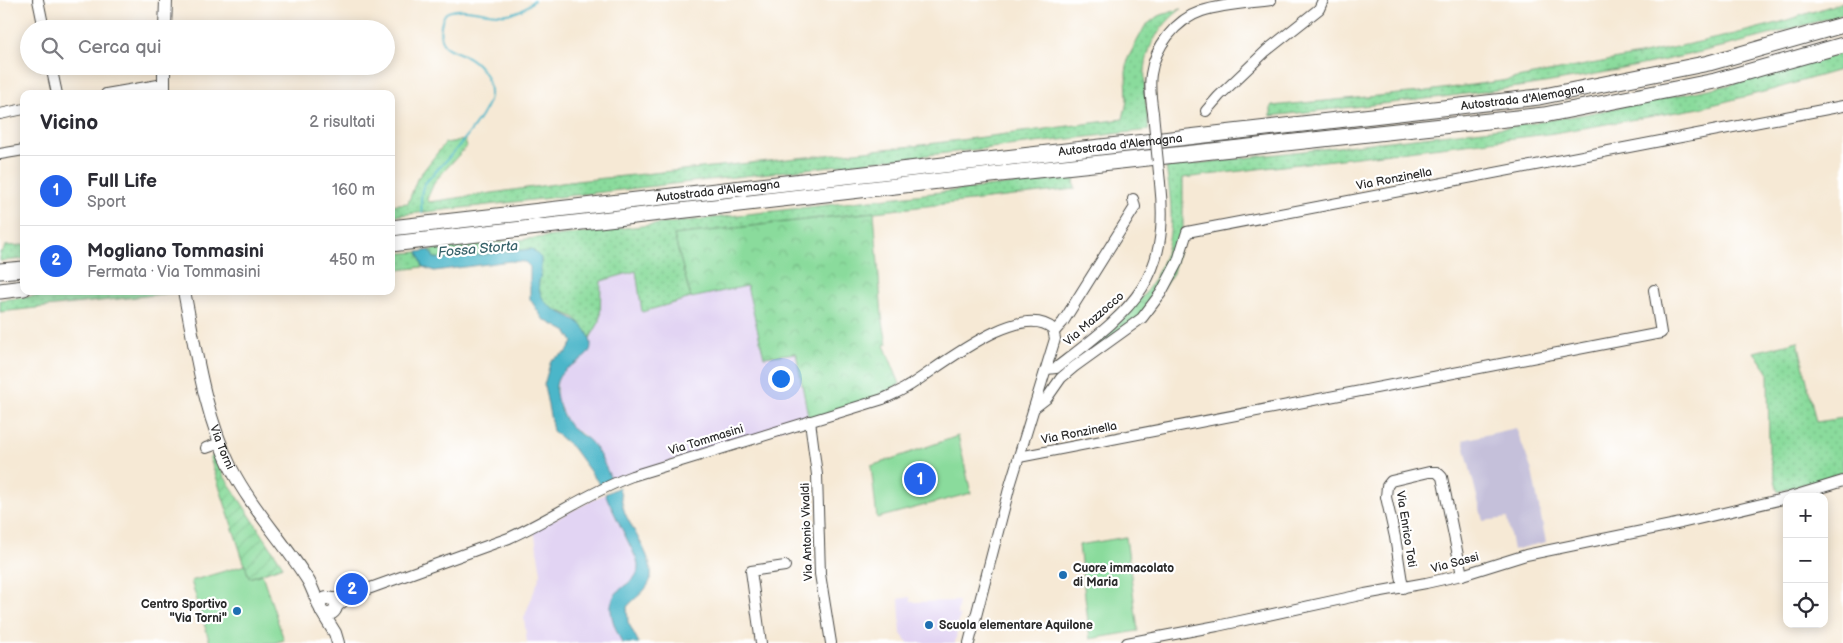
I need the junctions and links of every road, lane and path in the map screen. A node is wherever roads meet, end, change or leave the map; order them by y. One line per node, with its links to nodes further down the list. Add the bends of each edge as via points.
1 (38, 0): 5 (street)
2 (166, 0): 6 (main road)
3 (1271, 0): 29 (street, Via Mazzocco, bridge, via 1209,9 1189,17 1161,46 1152,68 1150,86 1163,216 1155,265 1132,303 1056,368)
4 (1324, 0): 15 (street, via 1319,9 1266,51)
5 (42, 20)
6 (165, 20)
7 (1843, 25): 20 (highway, Autostrada d'Alemagna, via 1709,63 1539,97)
8 (1843, 45): 21 (highway, Autostrada d'Alemagna, via 1715,81 1544,115)
9 (53, 75): 12 (street)
10 (164, 75): 11 (main road)
11 (164, 89)
12 (56, 90)
13 (1843, 106): 30 (street, Via Ronzinella, via 1187,232 1178,261 1161,293 1142,318 1074,367)
14 (20, 110): 16 (street)
15 (1206, 111)
16 (0, 114)
17 (20, 151): 18 (street)
18 (0, 154)
19 (1133, 199): 28 (street, Via Ronzinella, via 1135,207)
20 (395, 228)
21 (395, 244)
22 (20, 269): 23 (highway)
23 (0, 271)
24 (20, 288): 26 (highway)
25 (1654, 290): 34 (street, Via Ronzinella, via 1661,333)
26 (0, 291)
27 (185, 295): 32 (main road, Via Torni, via 209,410)
28 (1055, 336): 29 (street, Via Ronzinella); 31 (street, Via Tommasini, via 1049,325 1042,322 1008,326 981,338 907,387 882,399)
29 (1046, 369): 30 (street, Via Ronzinella)
30 (1033, 409): 34 (street, Via Ronzinella)
31 (810, 421): 41 (street, Via Tommasini, via 611,484 509,538); 46 (street, Via Antonio Vivaldi, via 817,475 820,574)
32 (220, 443): 33 (street); 41 (main road, Via Torni, via 232,470)
33 (206, 448)
34 (1019, 457): 43 (street, Via Ronzinella)
35 (1843, 481): 36 (street, Via Sassi)
36 (1802, 493)
37 (1783, 498): 39 (street, Via Sassi, via 1526,555)
38 (785, 566): 45 (street, Via Antonio Vivaldi, via 751,571)
39 (1462, 575): 40 (street, Via Sassi); 40 (street, Via Enrico Toti, via 1442,477 1437,472 1429,472 1391,481 1387,486 1386,497)
40 (1403, 588): 44 (street, Via Sassi, via 1357,595)
41 (328, 606): 42 (main road, Via Torni)
42 (336, 638)
43 (971, 640)
44 (1152, 641): 47 (street, Via Sassi)
45 (761, 643)
46 (830, 643)
47 (1127, 643)

